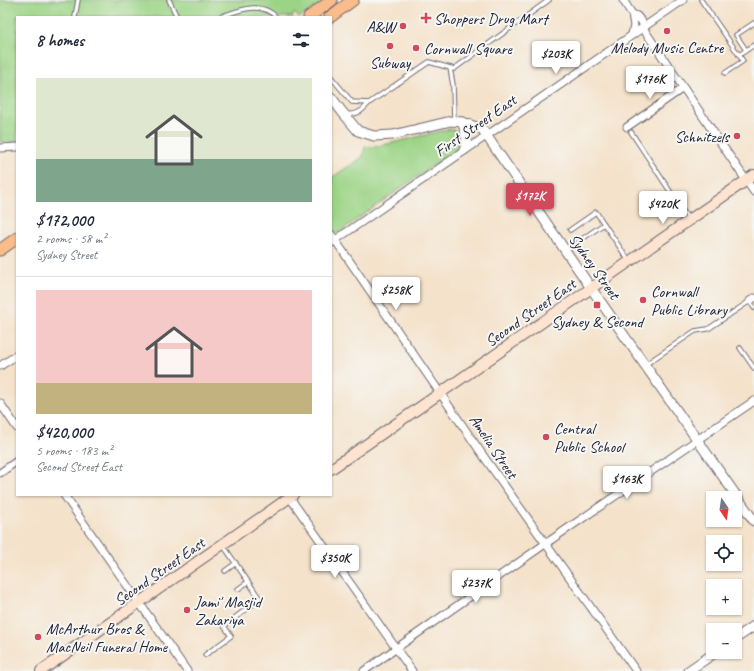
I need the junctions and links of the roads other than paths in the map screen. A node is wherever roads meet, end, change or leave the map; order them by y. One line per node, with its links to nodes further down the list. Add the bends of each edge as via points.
1 (78, 0): 10 (lane)
2 (169, 0): 11 (lane)
3 (332, 0): 14 (main road)
4 (353, 0): 15 (main road)
5 (549, 0): 22 (lane, via 454,69)
6 (623, 0): 9 (street)
7 (683, 0): 17 (street, First Street East)
8 (701, 0): 21 (lane)
9 (632, 14): 17 (street, via 637,16); 18 (street)
10 (75, 16)
11 (177, 16)
12 (221, 16): 13 (lane, via 256,6 266,8)
13 (275, 16)
14 (310, 16)
15 (331, 16)
16 (754, 23): 20 (lane, via 736,35)
17 (643, 26): 18 (street, First Street East); 25 (street)
18 (634, 33): 31 (street, First Street East)
19 (754, 45): 20 (lane)
20 (746, 50): 21 (lane)
21 (739, 55): 23 (lane, via 743,61)
22 (450, 68): 27 (lane, via 429,62); 29 (lane)
23 (726, 73)
24 (332, 78): 27 (lane, via 352,102)
25 (683, 88): 30 (street); 35 (street)
26 (332, 98): 28 (street)
27 (369, 103): 28 (lane, via 354,115)
28 (343, 114): 29 (street, via 358,131 374,136 393,135)
29 (458, 122): 31 (street, Sydney Street, via 482,129); 34 (street, via 465,129)
30 (629, 130): 37 (lane)
31 (486, 135): 34 (street, First Street East); 45 (street, Sydney Street)
32 (16, 147): 33 (street)
33 (0, 148)
34 (464, 150): 41 (street, First Street East)
35 (750, 178): 36 (street); 37 (main road, Second Street East)
36 (754, 192)
37 (689, 220): 44 (main road, Second Street East)
38 (604, 224): 39 (lane, via 596,212); 42 (lane); 44 (lane)
39 (570, 230)
40 (16, 239): 43 (main road)
41 (332, 239): 53 (street, Amelia Street)
42 (579, 241)
43 (0, 250)
44 (630, 262): 45 (main road, Second Street East)
45 (591, 288): 50 (street, Sydney Street); 53 (main road, Second Street East)
46 (752, 300): 47 (lane); 50 (lane, via 708,329 695,331)
47 (754, 308)
48 (740, 348): 52 (lane)
49 (16, 356): 51 (street)
50 (645, 365): 57 (street, Sydney Street)
51 (0, 366)
52 (754, 368)
53 (440, 393): 59 (main road, Second Street East); 65 (street, Amelia Street)
54 (754, 401): 57 (street)
55 (0, 403): 56 (street)
56 (16, 427)
57 (698, 440): 63 (street, Sydney Street); 65 (street)
58 (16, 462): 60 (street)
59 (332, 468)
60 (0, 474)
61 (65, 496): 70 (street)
62 (290, 496): 64 (main road, Second Street East); 73 (street)
63 (754, 521)
64 (223, 544): 66 (lane); 70 (main road, Second Street East)
65 (545, 544): 73 (street); 80 (street, Amelia Street)
66 (236, 563): 67 (lane); 68 (lane)
67 (225, 571)
68 (248, 582): 69 (lane); 74 (lane, via 260,599 224,626 231,636)
69 (238, 589)
70 (139, 602): 76 (main road, Second Street East); 77 (street)
71 (754, 626): 72 (street)
72 (742, 634)
73 (396, 649): 78 (street); 79 (street)
74 (205, 655)
75 (706, 659): 81 (street)
76 (41, 671)
77 (187, 671)
78 (364, 671)
79 (412, 671)
80 (636, 671)
81 (688, 671)

